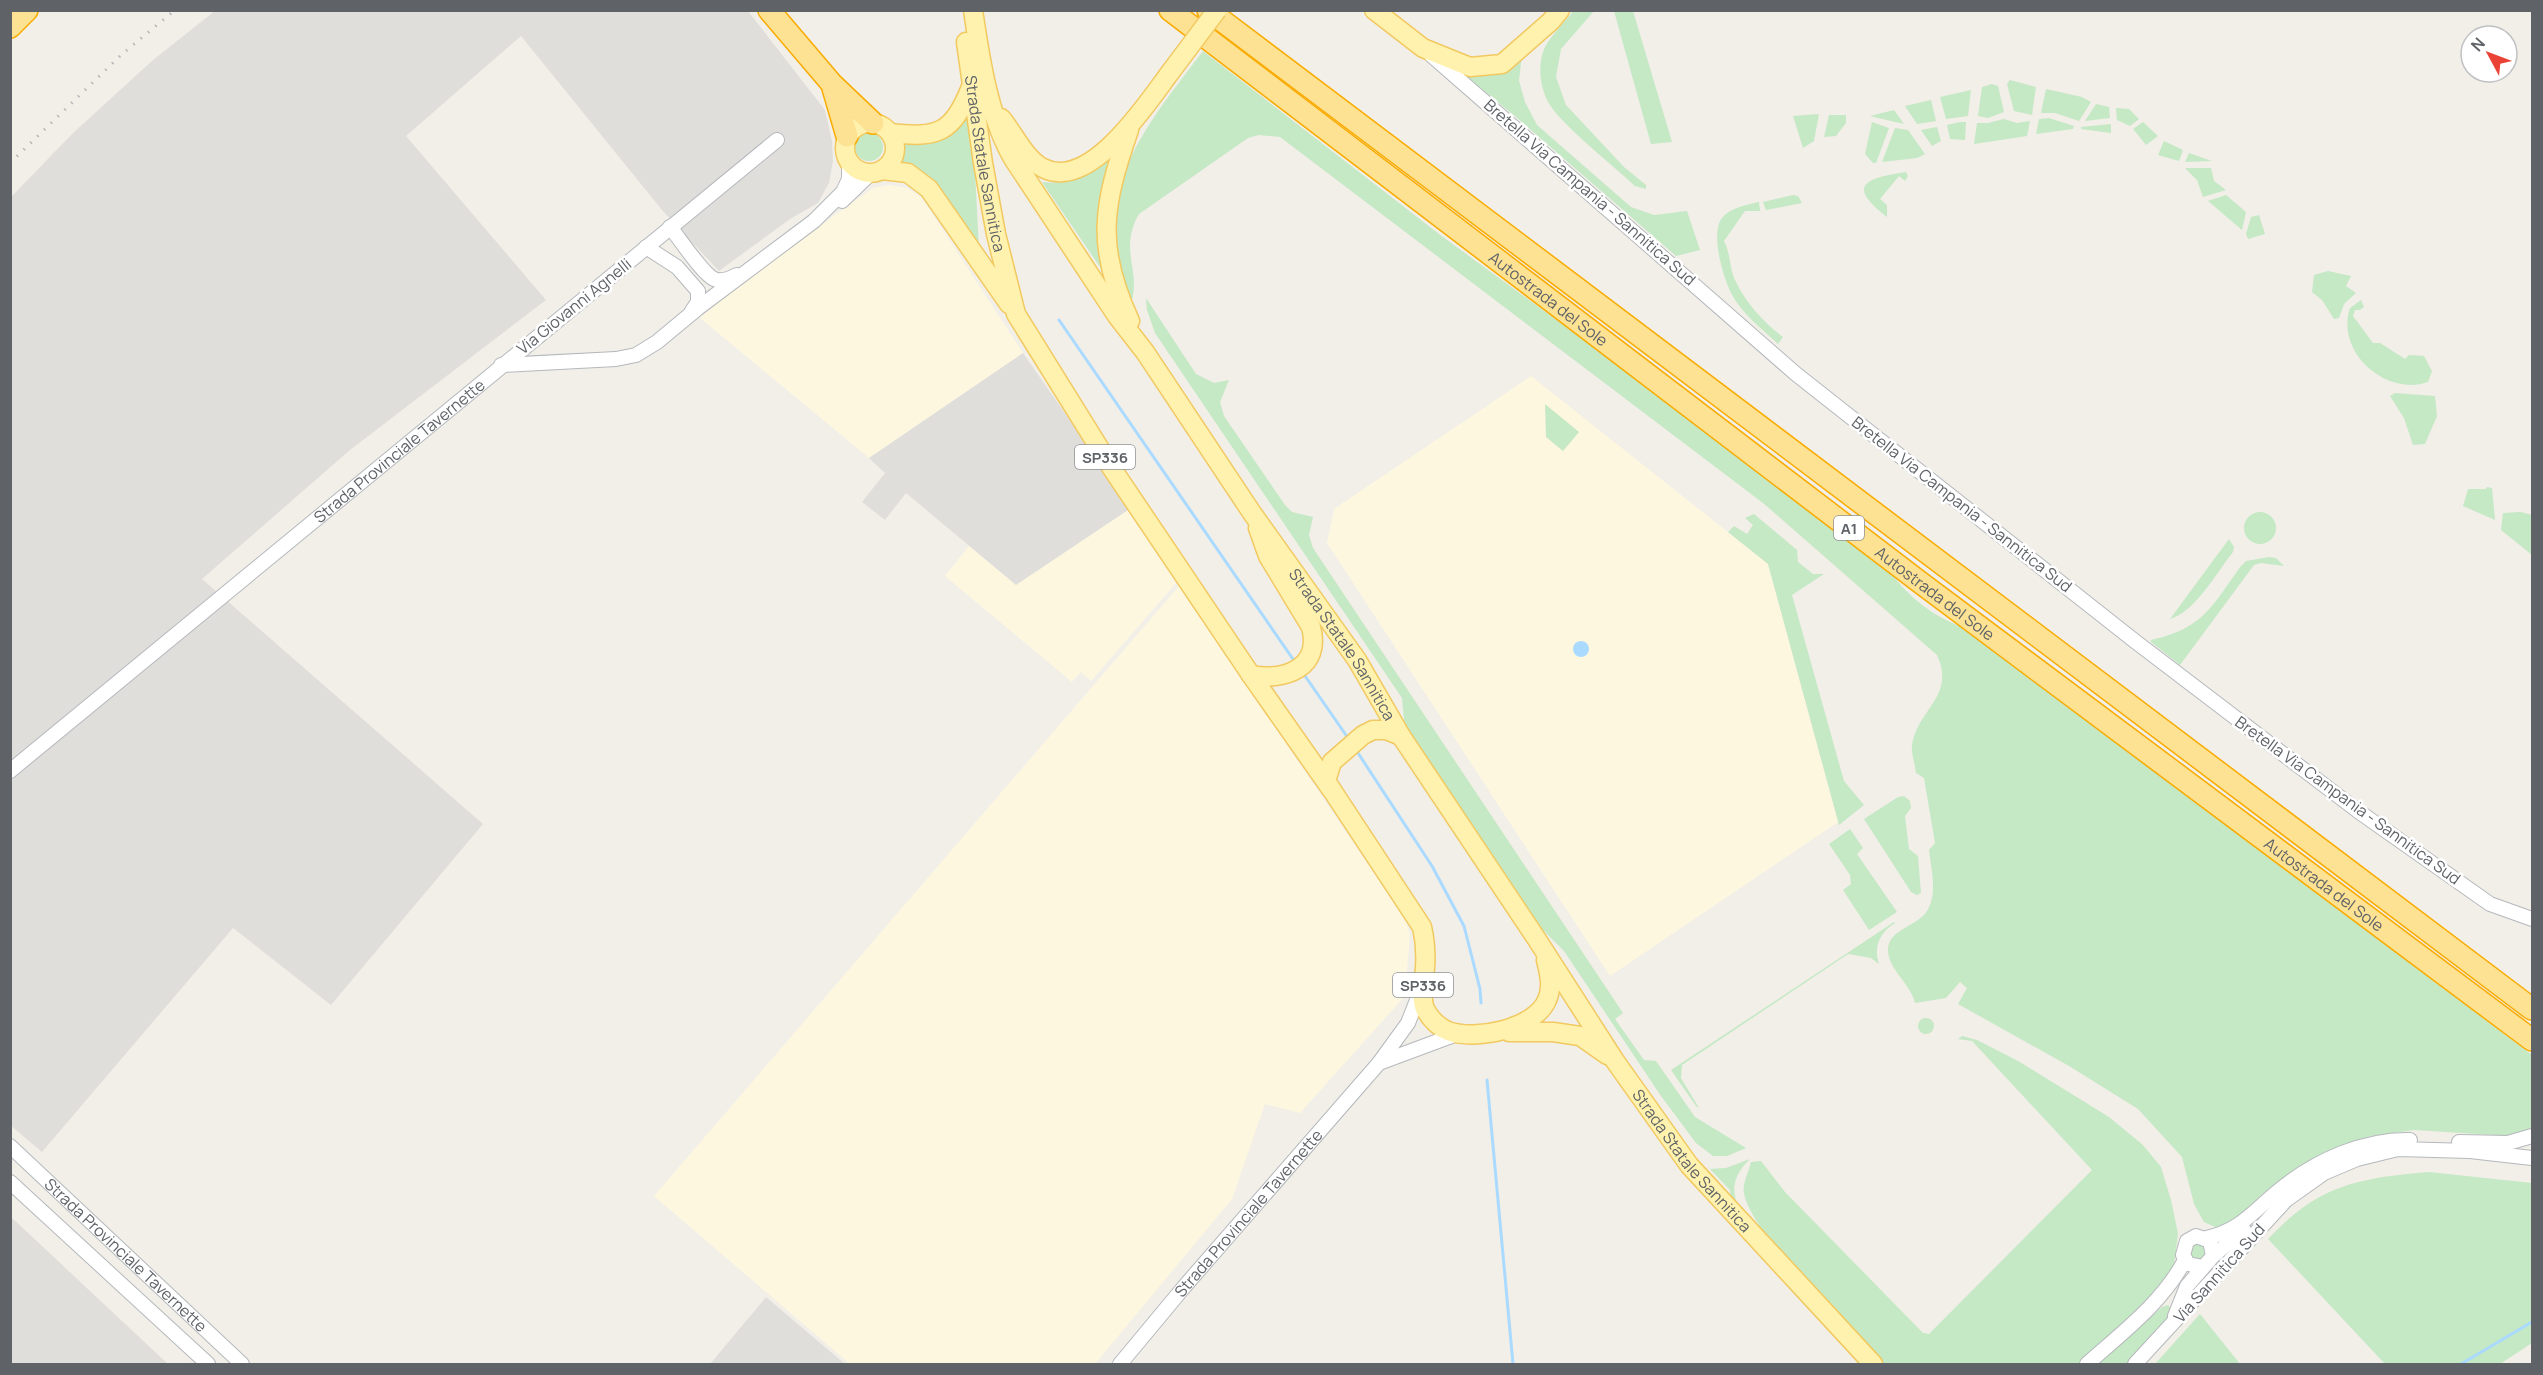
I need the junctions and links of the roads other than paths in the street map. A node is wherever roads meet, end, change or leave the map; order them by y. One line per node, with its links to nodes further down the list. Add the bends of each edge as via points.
1 (27, 10): 10 (highway)
2 (769, 10): 12 (highway)
3 (962, 10): 13 (main road, Strada Statale Sannitica / SP336)
4 (974, 10): 14 (main road, Strada Statale Sannitica, via 984,75)
5 (1170, 10): 40 (highway, Autostrada del Sole / A1, via 1921,583)
6 (1208, 10): 37 (highway, Autostrada del Sole / A1)
7 (1217, 10): 15 (main road, Strada Statale Sannitica, bridge)
8 (1374, 10): 11 (main road)
9 (1560, 10): 11 (main road, via 1502,64 1470,67)
10 (10, 27)
11 (1423, 48): 34 (street, Bretella Via Campania - Sannitica Sud, via 1796,374 2136,642 2358,811 2490,904)
12 (832, 84): 16 (highway); 17 (highway)
13 (972, 86): 16 (main road, via 962,110 939,131 925,135); 25 (main road, Strada Statale Sannitica / SP336, via 994,224)
14 (995, 113): 15 (main road, Strada Statale Sannitica, via 1033,160 1044,169 1067,172 1092,161); 27 (main road, Strada Statale Sannitica, via 1001,136 1014,160)
15 (1131, 126): 27 (main road, Strada Statale Sannitica, via 1108,200 1106,240 1113,277)
16 (881, 128): 17 (main road, via 858,126); 20 (main road, via 893,139 894,153 888,165)
17 (847, 136): 19 (main road)
18 (777, 140): 22 (street, Via Giovanni Agnelli)
19 (849, 161): 20 (main road, via 858,170); 21 (street, via 849,179 843,192)
20 (877, 171): 21 (street); 25 (main road, Strada Statale Sannitica, via 908,173 929,189)
21 (822, 213): 24 (street)
22 (670, 227): 23 (street, Via Giovanni Agnelli); 24 (street, via 714,279 724,280)
23 (646, 247): 26 (street, Via Giovanni Agnelli, via 677,267 698,291 698,302); 28 (street, Via Giovanni Agnelli)
24 (748, 271): 26 (street)
25 (1016, 314): 30 (main road, Strada Statale Sannitica / SP336, via 1113,470)
26 (688, 316): 28 (street, via 636,355)
27 (1145, 352): 29 (main road, Strada Statale Sannitica)
28 (501, 365): 32 (street, Strada Provinciale Tavernette)
29 (1252, 513): 30 (main road, via 1268,556 1311,627 1314,640 1311,657 1298,669 1284,676); 31 (main road, Strada Statale Sannitica, via 1357,660)
30 (1251, 675): 33 (main road, Strada Statale Sannitica / SP336)
31 (1401, 736): 33 (main road, via 1386,730 1364,735 1332,762); 35 (main road, Strada Statale Sannitica)
32 (10, 771)
33 (1329, 785): 36 (main road, Strada Statale Sannitica / SP336, via 1422,927)
34 (2532, 919)
35 (1536, 938): 38 (main road, Strada Statale Sannitica, via 1551,982 1547,1001 1534,1017); 41 (main road, Strada Statale Sannitica)
36 (1423, 985): 39 (main road, Strada Statale Sannitica / SP336, via 1426,1012 1442,1028); 42 (street, Strada Provinciale Tavernette, via 1408,1023)
37 (2532, 1009)
38 (1502, 1032): 39 (main road, Strada Statale Sannitica); 41 (main road, via 1580,1036)
39 (1457, 1034): 42 (street, Strada Provinciale Tavernette)
40 (2532, 1040)
41 (1615, 1061): 56 (main road, Strada Statale Sannitica, via 1689,1166)
42 (1380, 1063): 55 (street, Strada Provinciale Tavernette)
43 (2532, 1136): 48 (street, Via Sannitica Sud, via 2508,1143 2398,1140 2355,1149 2321,1161 2233,1230)
44 (10, 1146): 54 (street, Strada Provinciale Tavernette)
45 (2532, 1158): 47 (street, Via Sannitica Sud, via 2398,1149 2357,1159 2325,1173 2286,1200)
46 (10, 1182): 53 (street, Strada Provinciale Tavernette)
47 (2267, 1219): 49 (street, Via Sannitica Sud, via 2247,1228); 52 (street, Via Sannitica Sud)
48 (2206, 1238): 49 (street, Via Sannitica Sud, via 2213,1246); 50 (street, Via Sannitica Sud, via 2196,1236 2187,1241 2183,1250)
49 (2213, 1256): 51 (street, Via Sannitica Sud)
50 (2185, 1260): 51 (street, Via Sannitica Sud); 57 (street, Via Sannitica Sud, via 2162,1296)
51 (2203, 1267): 52 (street, Via Sannitica Sud, via 2187,1286)
52 (2170, 1326): 58 (street, Via Sannitica Sud)
53 (208, 1365)
54 (242, 1365)
55 (1120, 1365)
56 (1873, 1365)
57 (2087, 1365)
58 (2136, 1365)

